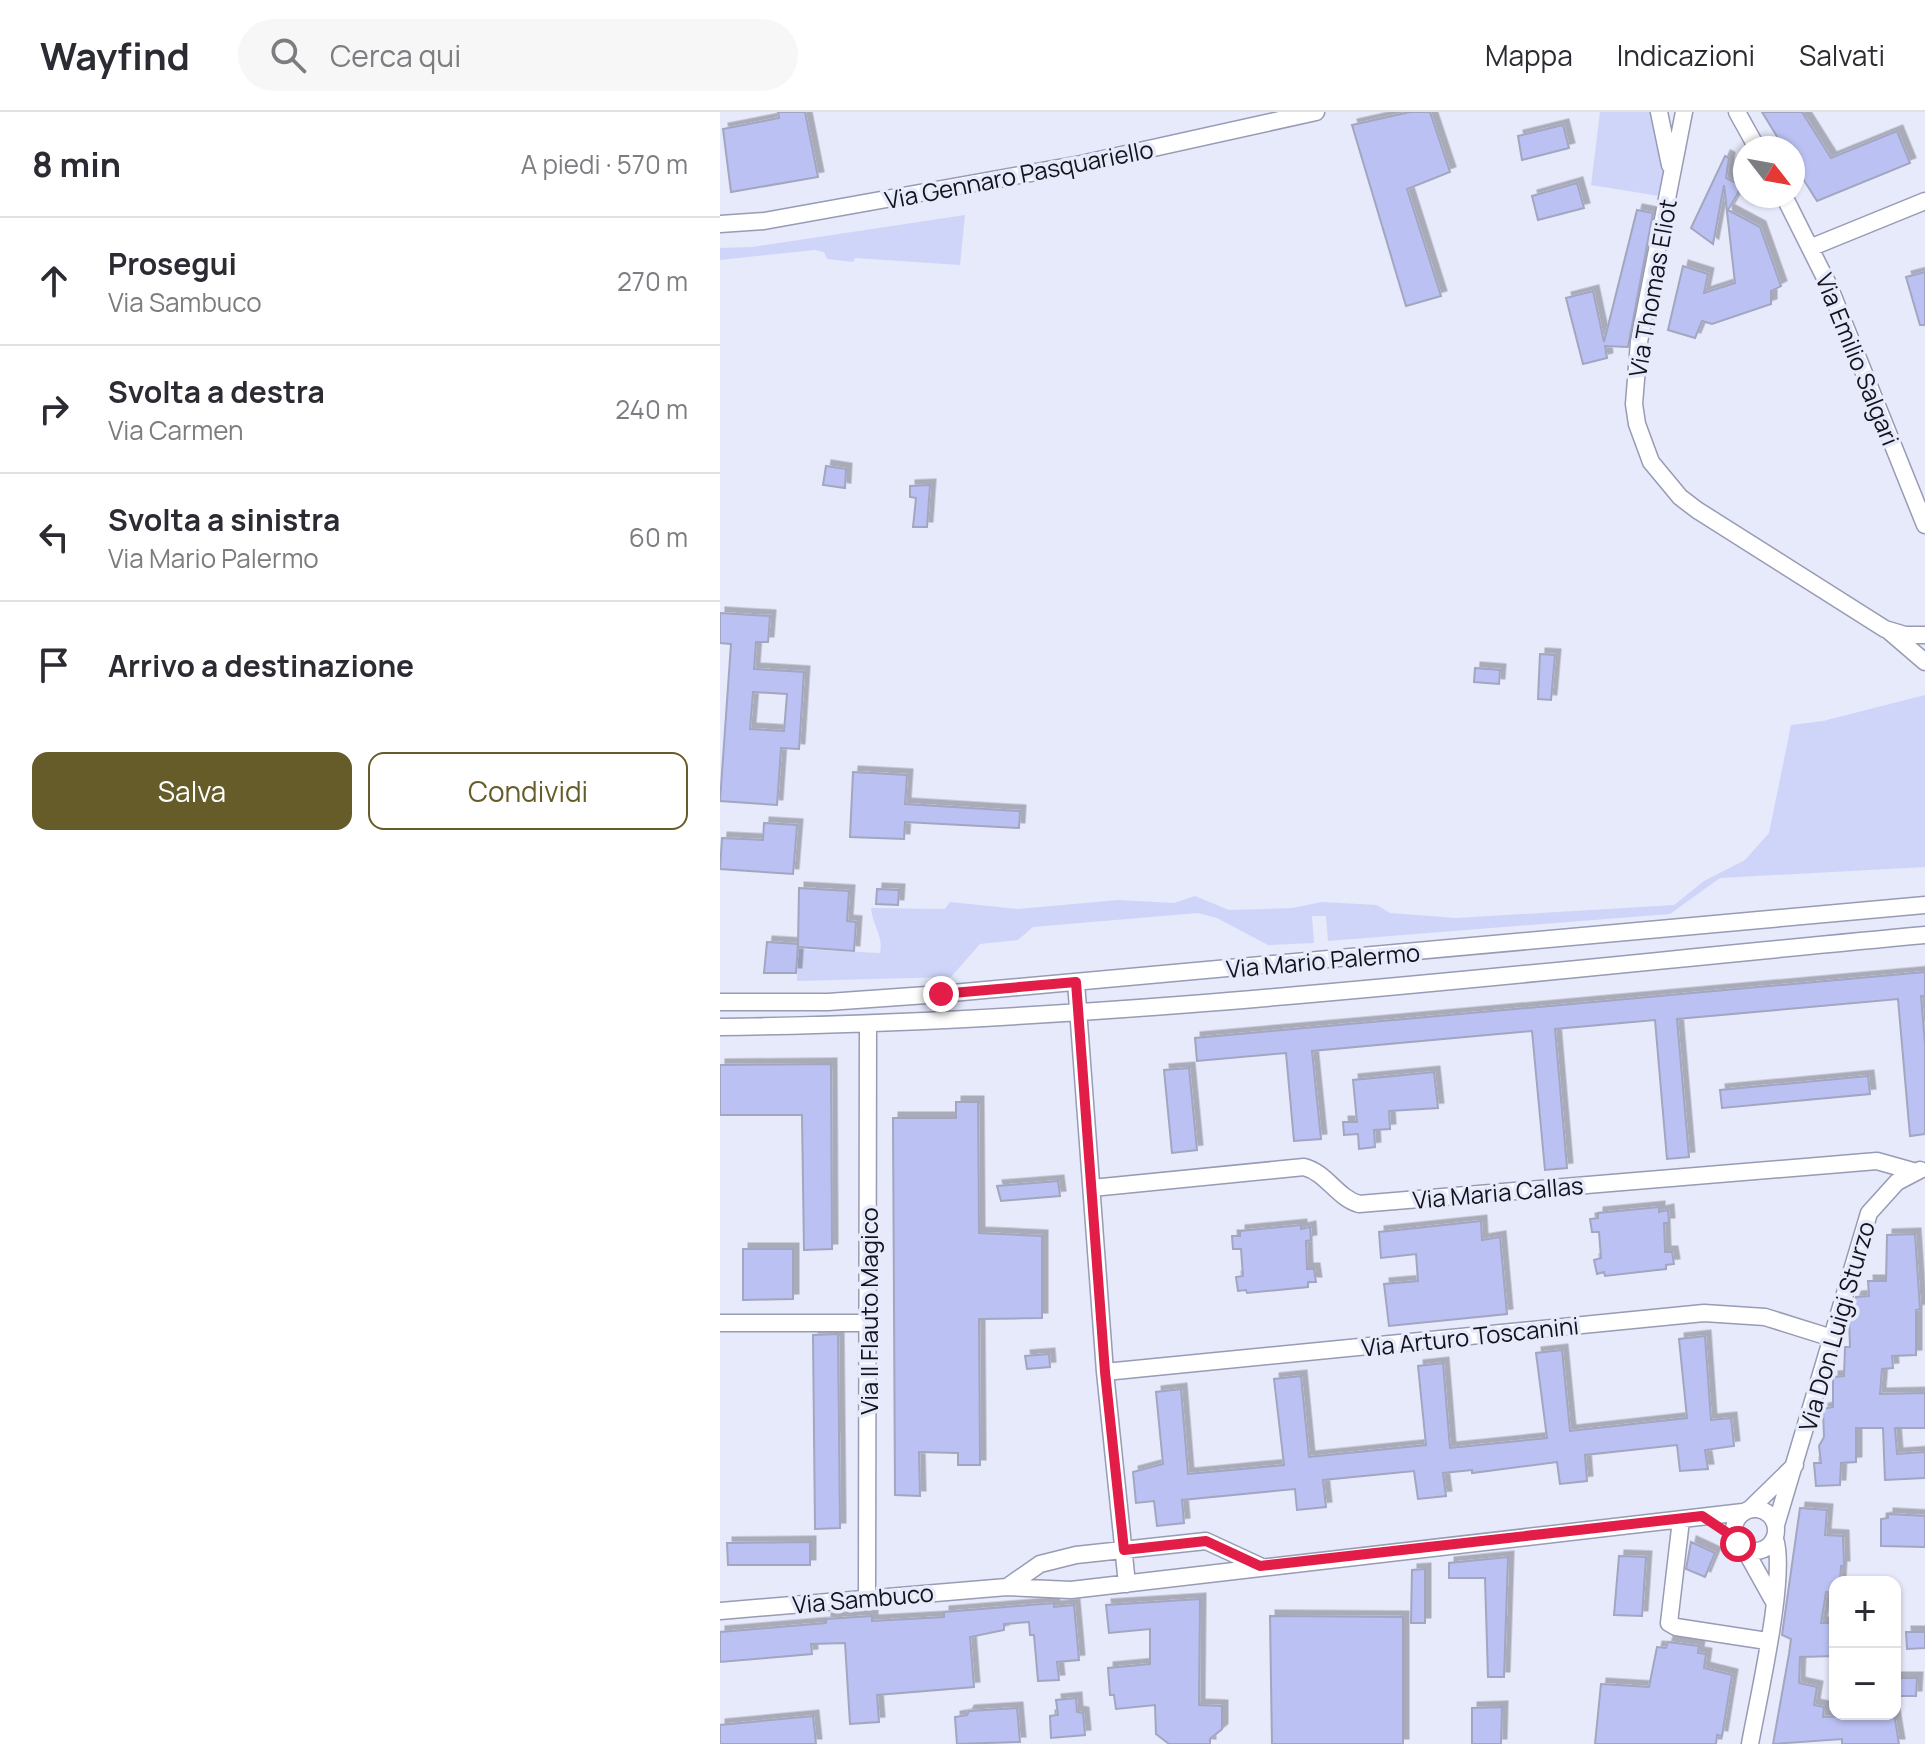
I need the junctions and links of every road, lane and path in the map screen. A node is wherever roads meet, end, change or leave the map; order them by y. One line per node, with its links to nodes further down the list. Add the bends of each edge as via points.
1 (1316, 112): 9 (street, Via Gennaro Pasquariello, via 1081,164 764,221)
2 (1659, 112): 6 (street)
3 (1684, 112): 6 (street, Via Thomas Eliot)
4 (1737, 112): 5 (street)
5 (1750, 136)
6 (1672, 174): 12 (street, Via Thomas Eliot, via 1635,378 1637,424 1651,462 1697,510)
7 (1925, 201): 10 (street)
8 (1791, 208): 10 (street, Via Emilio Salgari)
9 (720, 224)
10 (1812, 247): 11 (street, Via Emilio Salgari)
11 (1925, 525)
12 (1885, 629): 13 (street, Via Thomas Eliot); 14 (street, Via Thomas Eliot)
13 (1925, 635)
14 (1925, 662)
15 (1925, 905): 17 (street, Via Mario Palermo)
16 (1925, 935): 19 (street, Via Mario Palermo)
17 (1076, 982): 18 (street, Via Mario Palermo, via 828,1002); 19 (street)
18 (720, 1002)
19 (1078, 1013): 20 (street, Via Mario Palermo); 23 (street)
20 (868, 1025): 21 (street, Via Mario Palermo); 25 (street, Via Il Flauto Magico)
21 (720, 1027)
22 (1920, 1170): 23 (street, Via Maria Callas, via 1877,1161 1359,1204 1344,1197 1322,1174 1304,1167); 26 (street, Via Don Luigi Sturzo, via 1897,1182 1869,1213)
23 (1092, 1188): 27 (street)
24 (720, 1323): 25 (street)
25 (868, 1323): 38 (street, Via Il Flauto Magico)
26 (1832, 1338): 27 (street, Via Arturo Toscanini, via 1765,1317 1704,1313); 28 (street, Via Don Luigi Sturzo)
27 (1105, 1372): 34 (street)
28 (1796, 1464): 29 (street, Via Don Luigi Sturzo); 32 (street, Via Don Luigi Sturzo)
29 (1747, 1510): 30 (street, Via Sambuco); 32 (street, via 1769,1514); 33 (street, via 1735,1523)
30 (1702, 1516): 31 (street, Via Sambuco); 33 (street)
31 (1681, 1520): 35 (street, Via Sambuco); 41 (street, via 1669,1623)
32 (1775, 1532): 33 (street, via 1758,1551); 39 (street, via 1780,1555)
33 (1739, 1543): 39 (street)
34 (1124, 1550): 35 (street, via 1206,1541); 36 (street); 37 (street, via 1040,1564)
35 (1260, 1566): 36 (street, Via Sambuco)
36 (1127, 1584): 37 (street, Via Sambuco, via 1071,1590)
37 (1007, 1587): 38 (street, Via Sambuco)
38 (867, 1597): 40 (street, Via Sambuco)
39 (1773, 1600): 41 (street)
40 (720, 1611)
41 (1767, 1641): 42 (street)
42 (1750, 1744)

